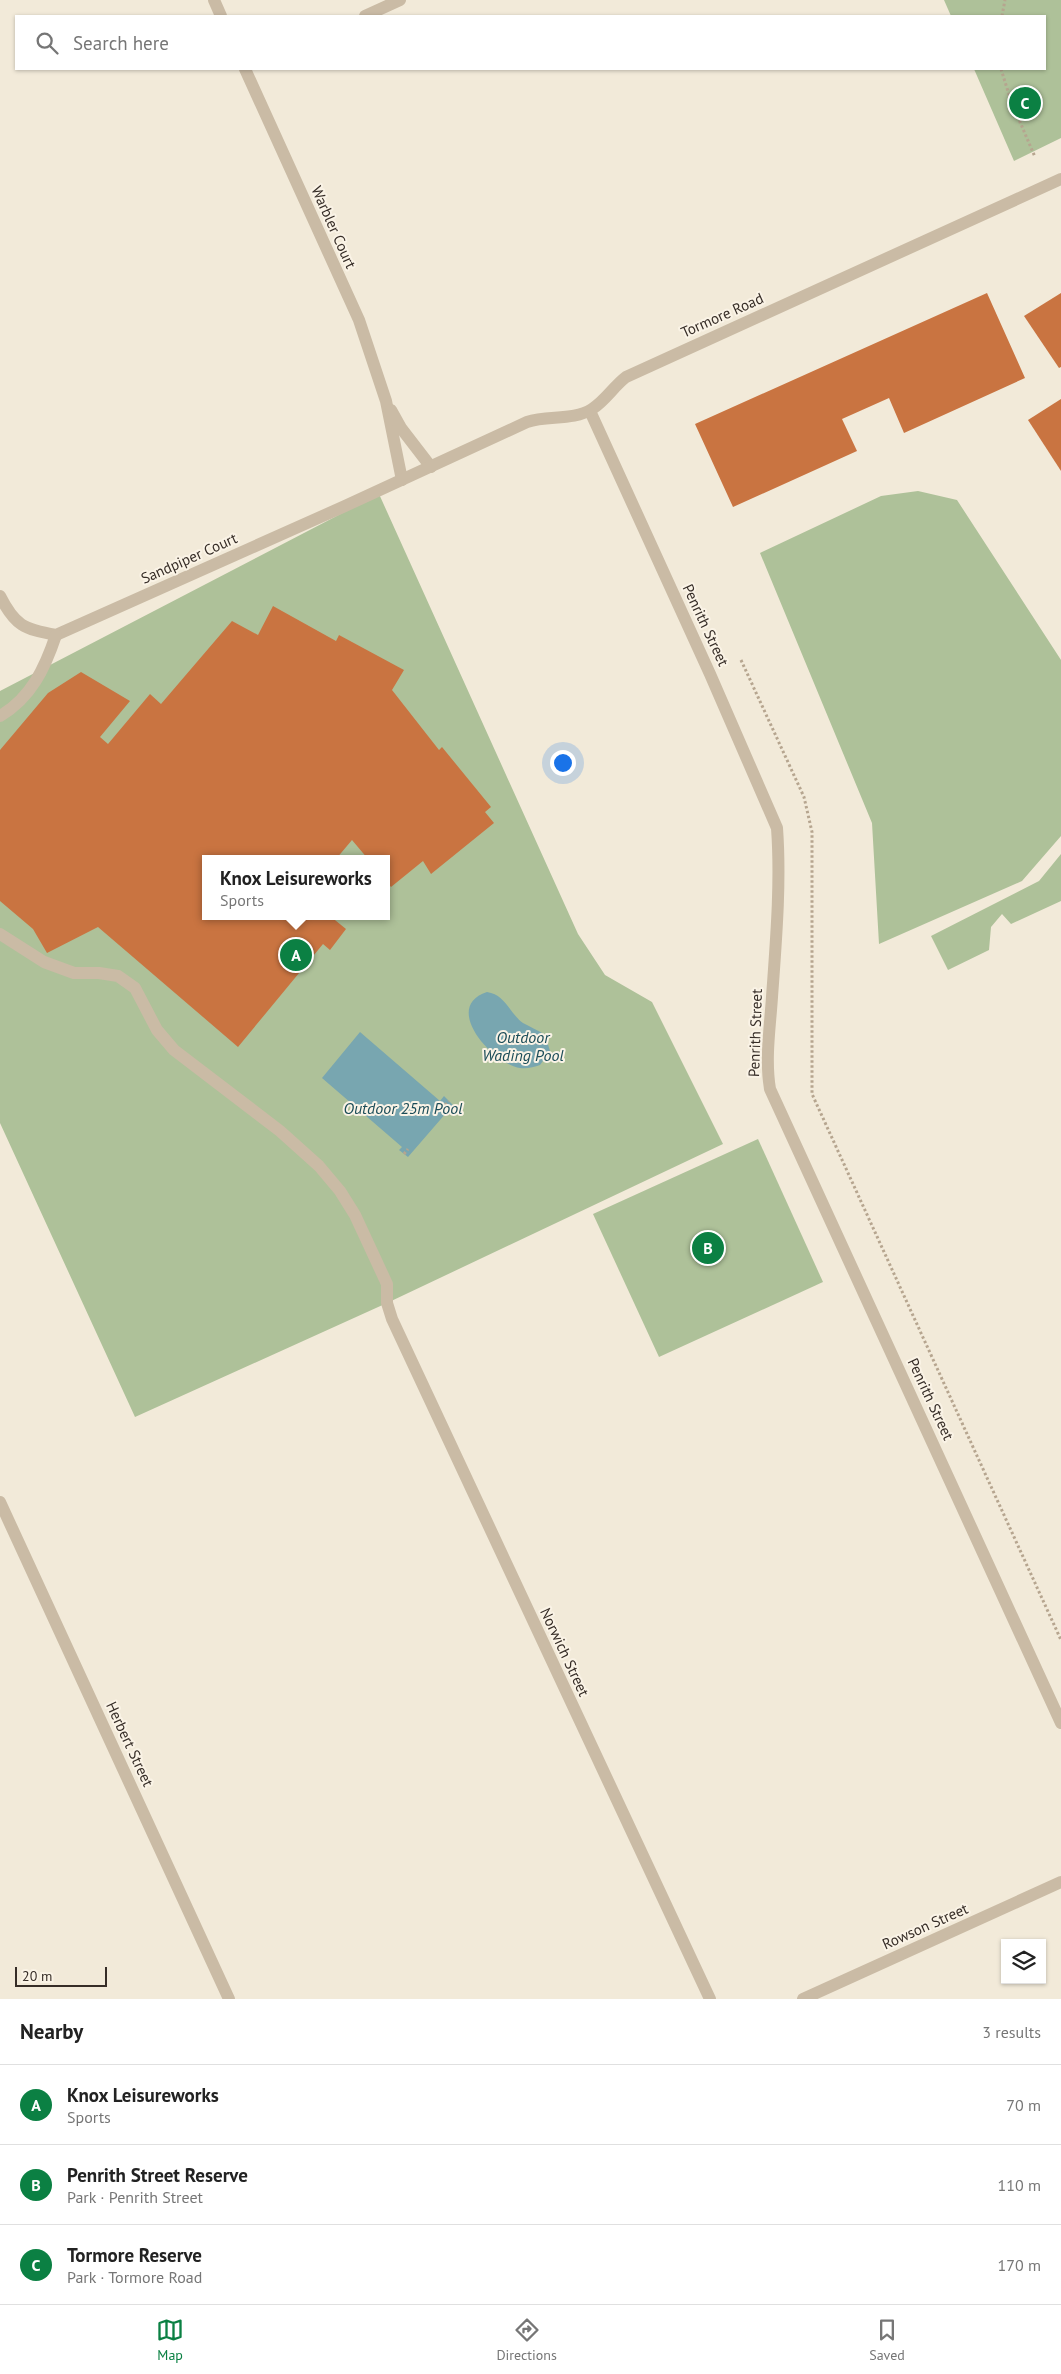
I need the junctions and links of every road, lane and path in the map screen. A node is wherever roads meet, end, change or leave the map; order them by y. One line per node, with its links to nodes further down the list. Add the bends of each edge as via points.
1 (214, 0): 4 (street)
2 (400, 0): 5 (street)
3 (1005, 0): 6 (path)
4 (221, 15)
5 (367, 15)
6 (1002, 15)
7 (246, 70): 11 (street, Warbler Court, via 359,320)
8 (1000, 70): 9 (path)
9 (1034, 157)
10 (1061, 180): 12 (street, Tormore Road, via 626,377)
11 (386, 401): 13 (street, Warbler Court, via 401,428); 14 (street, Warbler Court)
12 (590, 410): 13 (street, Tormore Road, via 527,422); 26 (street, Penrith Street, via 777,828 779,849 768,1051 770,1089)
13 (431, 467): 14 (street, Tormore Road)
14 (402, 480): 16 (street, Sandpiper Court)
15 (0, 596): 16 (street, via 12,617 28,630)
16 (56, 635): 18 (street, via 46,666 38,678 20,702)
17 (741, 660): 25 (path, via 809,813 812,1094)
18 (0, 716)
19 (0, 934): 29 (street, Norwich Street, via 44,962 74,973 118,976 135,988 157,1030 174,1050 280,1131 340,1191 355,1215 387,1284 387,1303 392,1319)
20 (449, 1101): 21 (path)
21 (445, 1105)
22 (408, 1149): 23 (path)
23 (404, 1154)
24 (0, 1502): 28 (street, Herbert Street)
25 (1061, 1640)
26 (1061, 1722)
27 (1061, 1882): 30 (street, Rowson Street)
28 (229, 1999)
29 (710, 1999)
30 (803, 1999)

